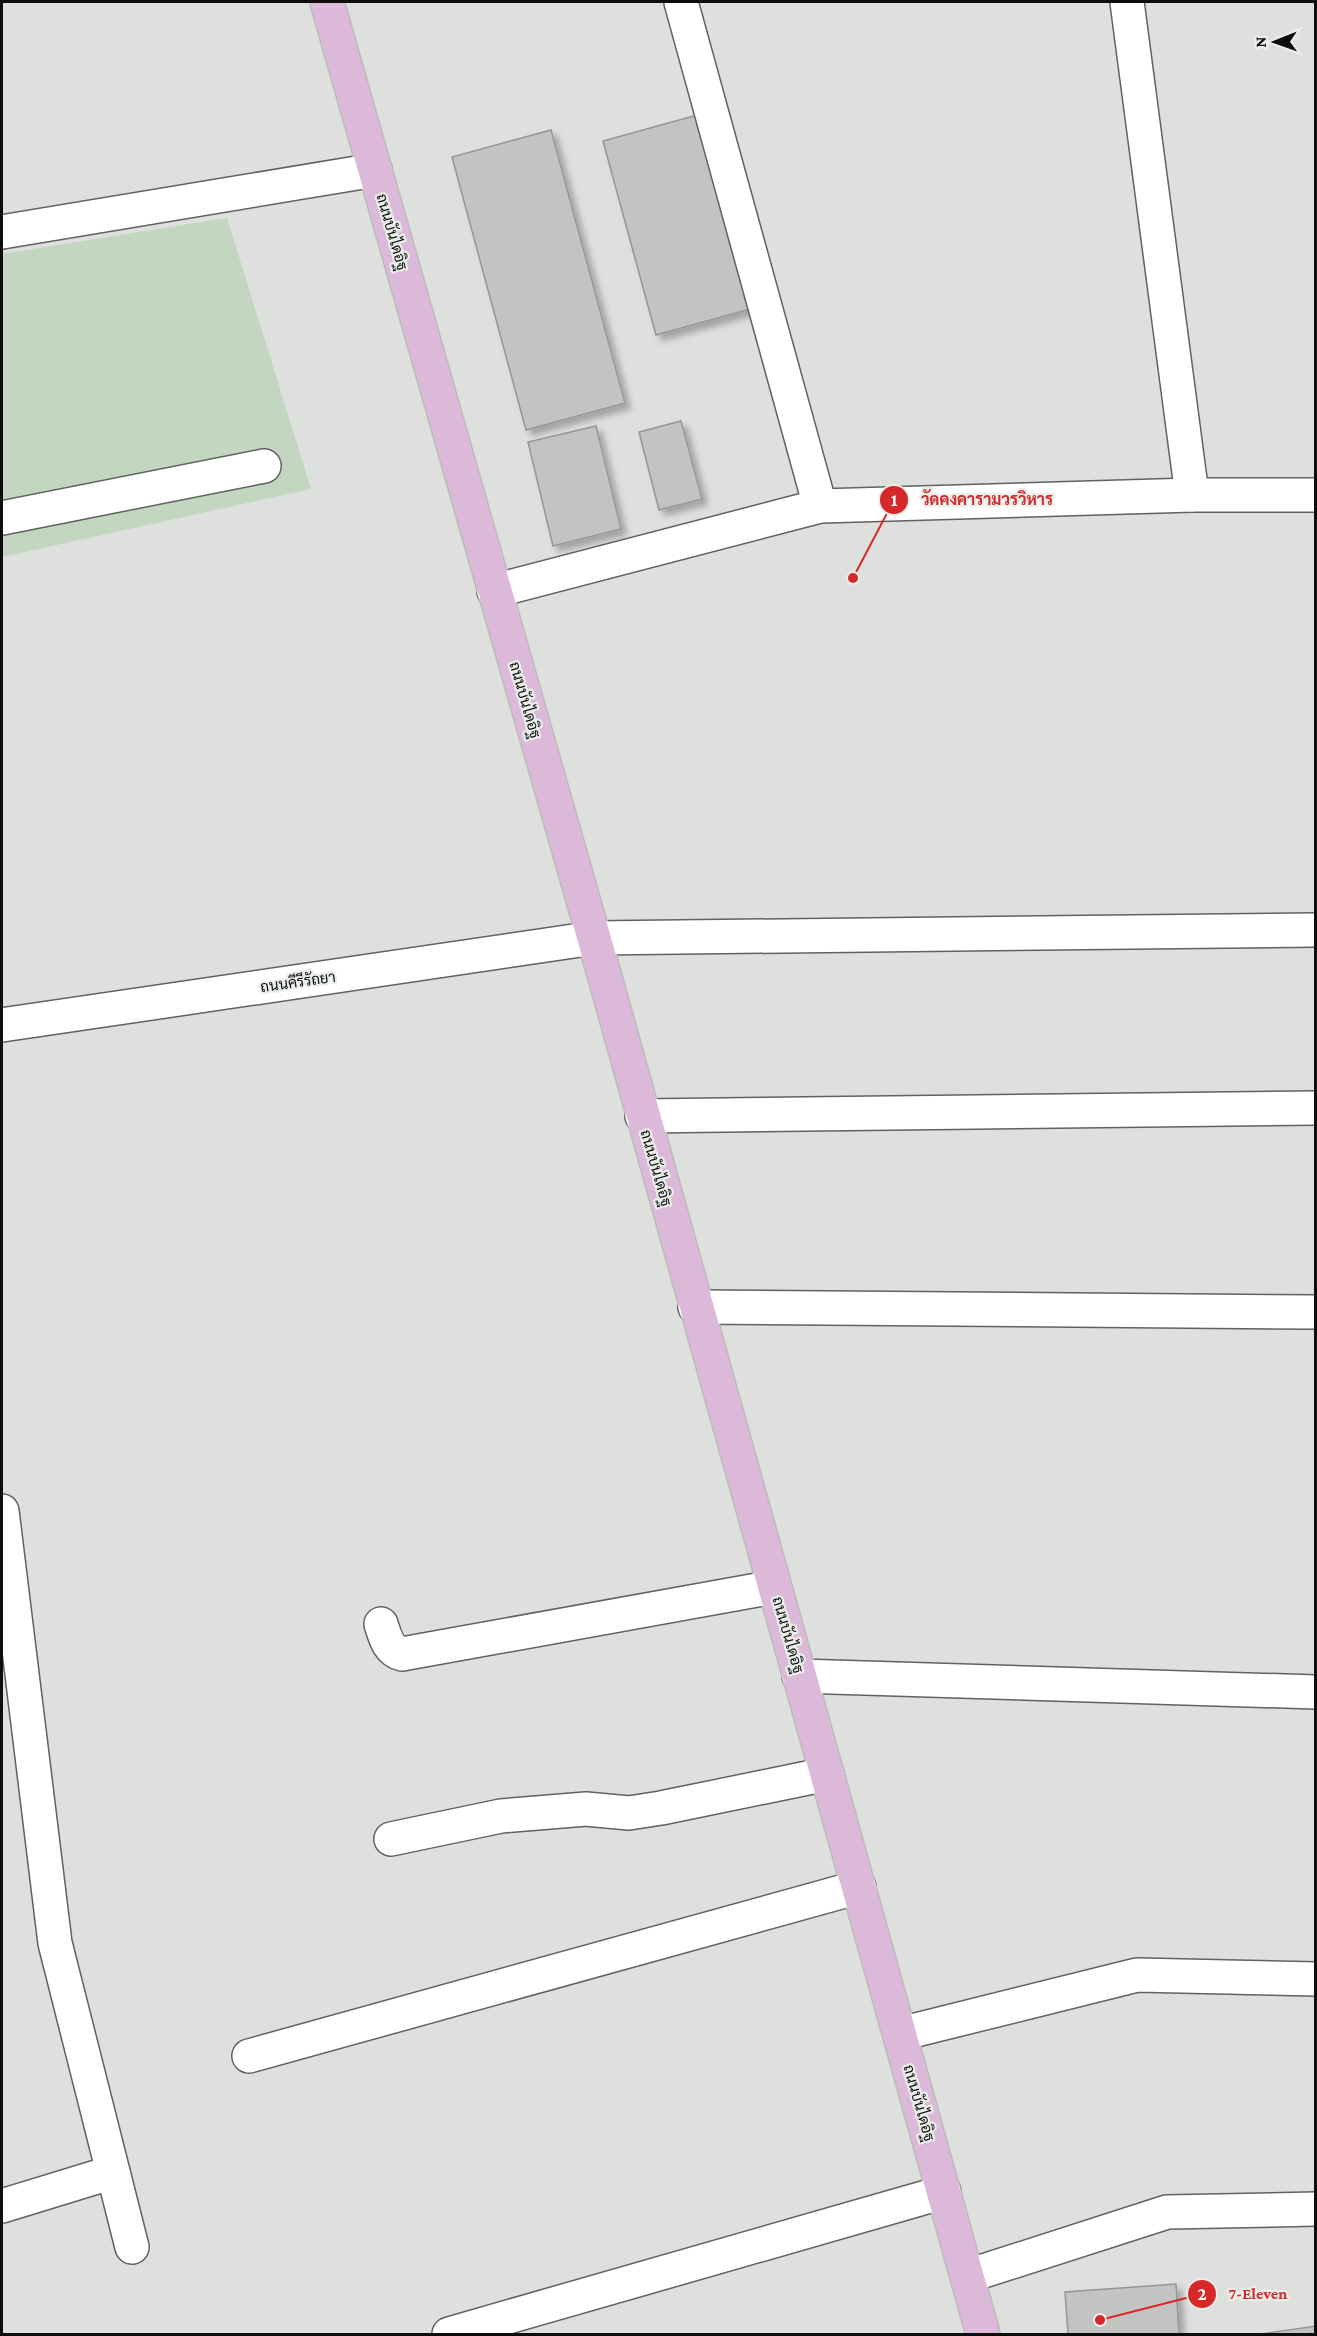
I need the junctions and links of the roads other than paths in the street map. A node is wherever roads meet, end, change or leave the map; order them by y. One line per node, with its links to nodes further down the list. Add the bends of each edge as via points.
1 (327, 2): 4 (main road, ถนนบันไดอิฐ)
2 (681, 2): 9 (street)
3 (1127, 2): 7 (street)
4 (375, 170): 5 (street); 11 (main road, ถนนบันไดอิฐ)
5 (2, 232)
6 (264, 465): 10 (street)
7 (1192, 495): 8 (street); 9 (street)
8 (1316, 495)
9 (820, 506): 11 (street)
10 (2, 518)
11 (494, 591): 13 (main road, ถนนบันไดอิฐ)
12 (1316, 930): 13 (street, ถนนคีรีรัถยา)
13 (594, 939): 14 (street, ถนนคีรีรัถยา); 16 (main road, ถนนบันไดอิฐ)
14 (2, 1025)
15 (1316, 1108): 16 (street)
16 (642, 1116): 17 (main road, ถนนบันไดอิฐ)
17 (696, 1307): 18 (street); 20 (main road, ถนนบันไดอิฐ)
18 (1316, 1312)
19 (2, 1511): 30 (street, via 55,1943)
20 (774, 1587): 21 (street, via 402,1654 391,1647); 22 (main road, ถนนบันไดอิฐ)
21 (381, 1624)
22 (799, 1676): 23 (street); 24 (main road, ถนนบันไดอิฐ)
23 (1316, 1692)
24 (827, 1774): 25 (street, via 629,1813 586,1809 501,1816); 26 (main road, ถนนบันไดอิฐ)
25 (391, 1839)
26 (859, 1887): 28 (main road, ถนนบันไดอิฐ); 29 (street)
27 (1316, 1979): 28 (street, via 1137,1975)
28 (900, 2034): 31 (main road, ถนนบันไดอิฐ)
29 (249, 2055)
30 (113, 2172): 32 (street); 34 (street)
31 (944, 2192): 35 (main road, ถนนบันไดอิฐ); 36 (street)
32 (2, 2206)
33 (1316, 2209): 35 (street, via 1167,2212)
34 (132, 2247)
35 (968, 2276): 37 (main road, ถนนบันไดอิฐ)
36 (448, 2334)
37 (983, 2334)

